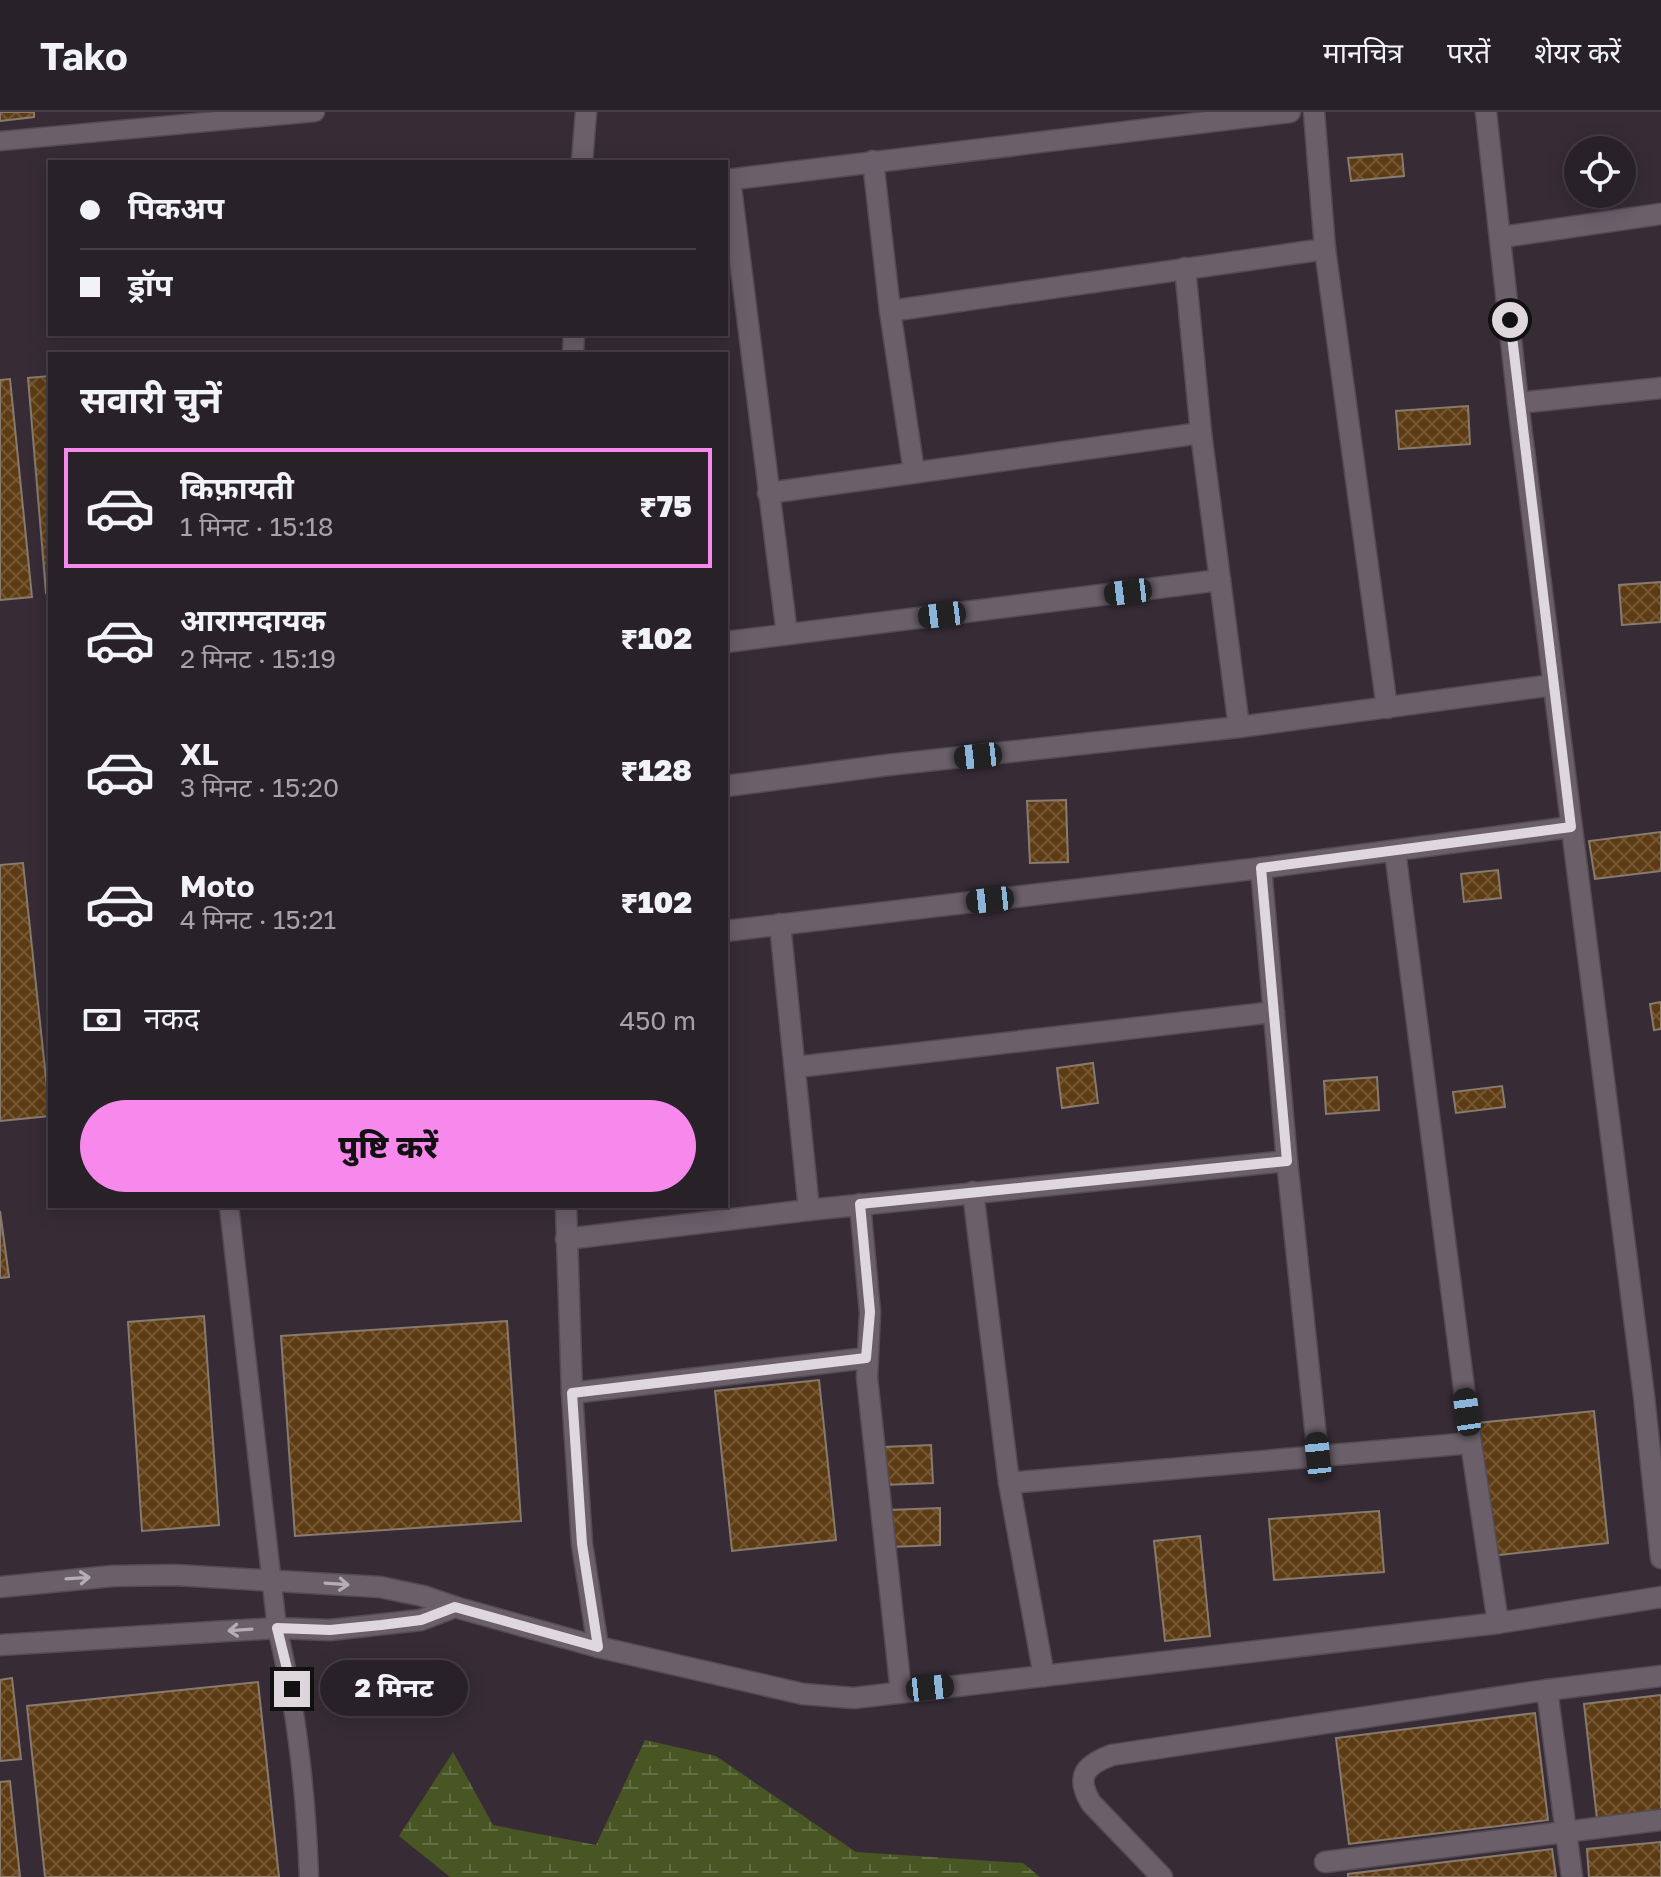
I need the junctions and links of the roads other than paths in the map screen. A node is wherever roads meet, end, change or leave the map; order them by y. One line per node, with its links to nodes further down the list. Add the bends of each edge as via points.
1 (315, 112): 6 (lane)
2 (586, 112): 7 (street)
3 (1290, 112): 8 (street)
4 (1314, 112): 12 (street)
5 (1486, 112): 11 (street)
6 (0, 141)
7 (582, 160)
8 (873, 161): 9 (street); 14 (street)
9 (728, 180): 19 (street)
10 (1661, 214): 11 (street)
11 (1502, 237): 16 (street)
12 (1325, 249): 13 (street); 24 (street)
13 (1185, 268): 14 (street); 17 (street)
14 (890, 311): 18 (street)
15 (1661, 388): 16 (street)
16 (1518, 403): 23 (street)
17 (1201, 433): 18 (street); 20 (street)
18 (914, 472): 19 (street)
19 (768, 493): 21 (street)
20 (1220, 580): 21 (street); 25 (street)
21 (787, 634): 22 (street)
22 (728, 642)
23 (1553, 685): 24 (street); 27 (street)
24 (1387, 708): 25 (street)
25 (1239, 727): 26 (street)
26 (728, 786)
27 (1571, 827): 28 (street); 43 (street)
28 (1395, 851): 29 (street); 44 (street)
29 (1261, 868): 30 (street); 32 (street)
30 (780, 924): 31 (street); 33 (street)
31 (728, 931)
32 (1274, 1012): 33 (street); 34 (street)
33 (796, 1067): 39 (street)
34 (1287, 1161): 35 (street); 45 (street)
35 (973, 1192): 36 (street); 46 (street)
36 (860, 1204): 39 (street); 41 (street, via 870,1312)
37 (229, 1208): 48 (lane)
38 (566, 1208): 40 (street)
39 (809, 1210): 40 (street)
40 (566, 1239): 42 (street)
41 (866, 1358): 42 (street); 59 (street)
42 (572, 1393): 55 (street, via 582,1544)
43 (1652, 1394): 47 (street)
44 (1471, 1443): 45 (street); 52 (street)
45 (1318, 1456): 46 (street)
46 (1009, 1483): 56 (street)
47 (1661, 1558)
48 (271, 1579): 49 (street, one-way to 48, via 113,1576); 51 (street, one-way to 51, via 380,1587); 53 (lane)
49 (0, 1587)
50 (1661, 1597): 52 (street)
51 (455, 1607): 53 (street, via 421,1620 381,1625); 55 (street)
52 (1498, 1623): 56 (street)
53 (277, 1628): 54 (street, one-way to 54); 63 (lane, via 292,1689)
54 (0, 1645)
55 (598, 1647): 59 (street, via 829,1698)
56 (1044, 1676): 59 (street)
57 (1661, 1676): 58 (street)
58 (1547, 1690): 61 (street); 64 (street, via 1095,1761 1083,1777 1083,1790)
59 (901, 1692)
60 (1661, 1820): 61 (street)
61 (1566, 1830): 62 (street); 65 (street)
62 (1325, 1862)
63 (309, 1877)
64 (1162, 1877)
65 (1572, 1877)

